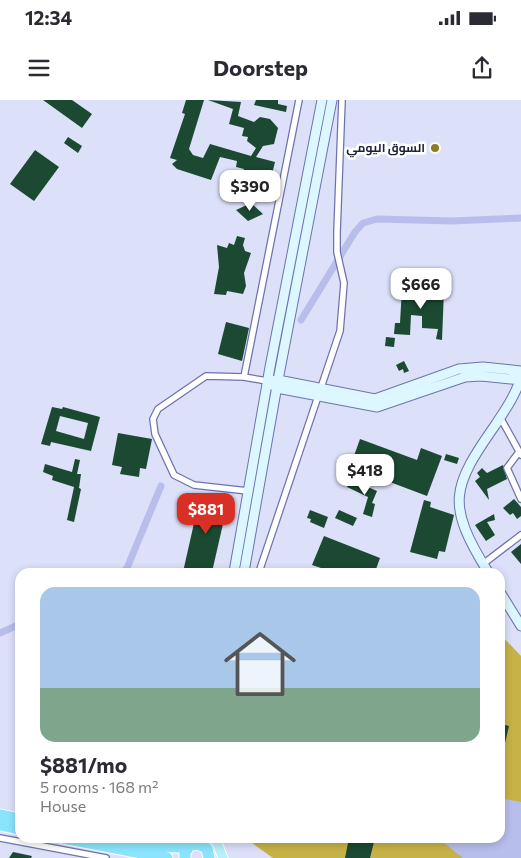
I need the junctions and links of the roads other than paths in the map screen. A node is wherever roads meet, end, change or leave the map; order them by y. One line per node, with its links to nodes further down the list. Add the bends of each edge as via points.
1 (299, 100): 5 (street)
2 (322, 100): 7 (main road)
3 (332, 100): 8 (main road)
4 (342, 100): 9 (street, via 337,246 343,276 340,331)
5 (244, 377): 7 (street); 12 (street, via 206,376 158,409 153,419 155,434 174,475 194,485)
6 (521, 377): 9 (main road, via 483,367 459,369 375,399); 10 (main road)
7 (267, 381): 8 (main road); 12 (main road)
8 (277, 384): 9 (main road); 16 (main road)
9 (319, 392): 17 (street)
10 (500, 417): 11 (street); 18 (main road, via 470,463 459,497 460,519)
11 (520, 454): 13 (street, via 507,468)
12 (248, 491): 15 (main road)
13 (521, 499)
14 (521, 535): 18 (street)
15 (235, 568)
16 (245, 568)
17 (260, 568)
18 (486, 568)
19 (505, 600): 20 (main road)
20 (521, 626)
21 (0, 815): 22 (highway)
22 (15, 818)
23 (0, 825): 24 (highway)
24 (15, 828)
25 (0, 838): 26 (street)
26 (15, 841)
27 (26, 843): 36 (street)
28 (88, 843): 37 (highway)
29 (140, 843): 34 (highway)
30 (149, 843): 34 (highway)
31 (192, 843): 34 (highway); 35 (highway, via 201,844); 38 (highway)
32 (210, 843): 35 (main road)
33 (217, 843): 39 (main road)
34 (145, 844)
35 (209, 856)
36 (106, 858)
37 (167, 858)
38 (185, 858)
39 (223, 858)

